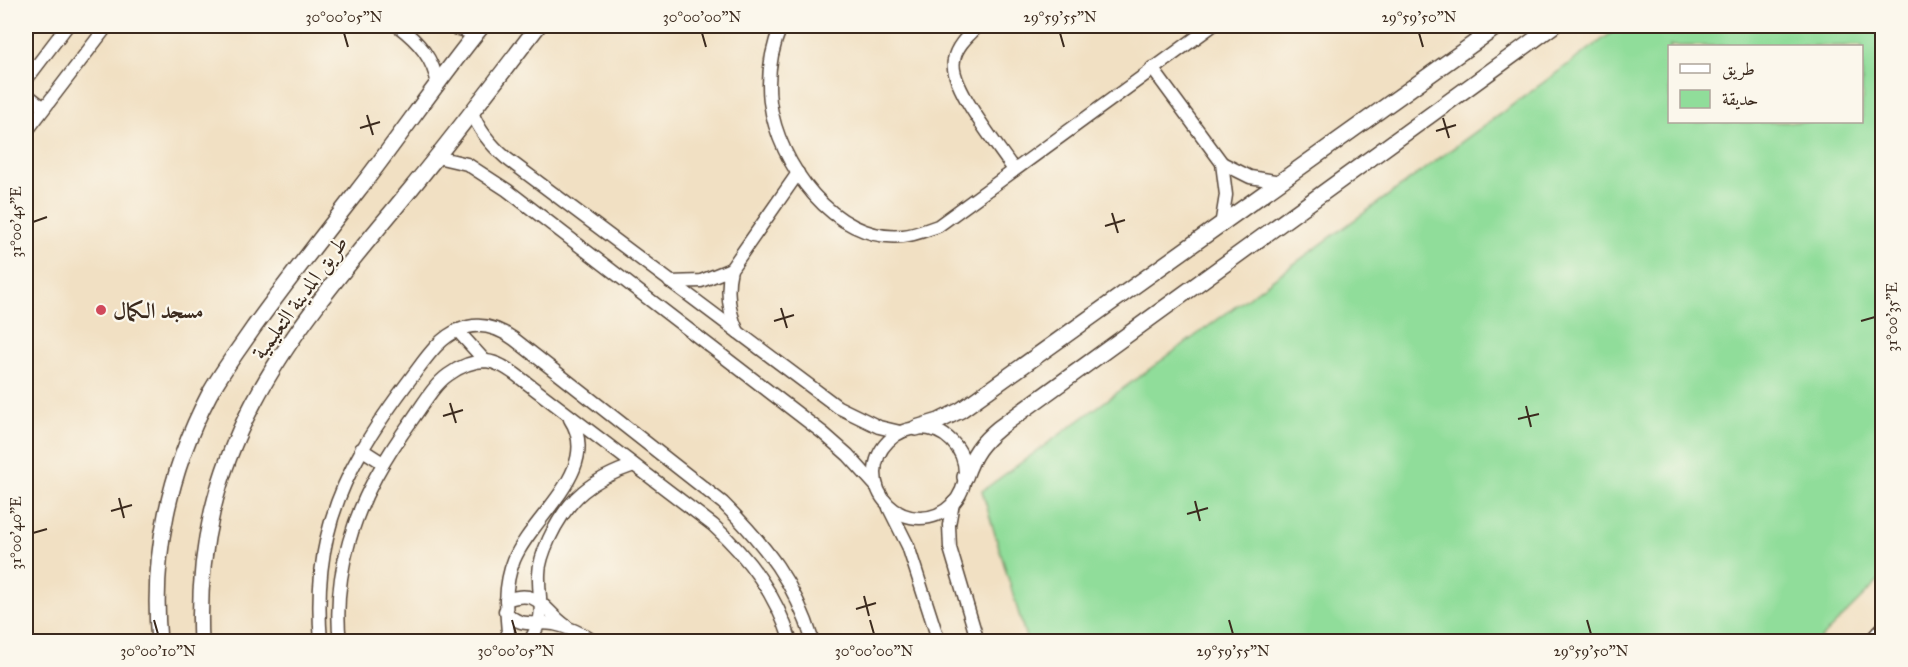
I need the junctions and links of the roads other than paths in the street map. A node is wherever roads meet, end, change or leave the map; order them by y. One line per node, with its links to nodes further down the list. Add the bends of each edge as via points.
1 (67, 26): 13 (street)
2 (107, 26): 16 (street)
3 (398, 26): 14 (street, via 425,51)
4 (446, 26): 11 (street, via 466,31)
5 (538, 26): 17 (street, طريق المدينة التعليمية)
6 (781, 26): 22 (street, via 771,59 770,103 783,145)
7 (978, 26): 21 (street, via 958,48 953,72 962,93)
8 (1212, 26): 12 (street)
9 (1498, 26): 23 (street)
10 (1553, 26): 36 (street, via 999,428 972,458)
11 (480, 28): 14 (street, طريق المدينة التعليمية)
12 (1152, 68): 20 (street); 21 (street)
13 (26, 80)
14 (438, 85): 47 (street, طريق المدينة التعليمية, via 281,290 210,395 178,467 168,505 157,583)
15 (26, 94): 16 (street)
16 (44, 108): 18 (street)
17 (472, 112): 19 (street, طريق المدينة التعليمية); 26 (street, via 487,139 506,158)
18 (26, 132)
19 (437, 157): 37 (street, via 466,164 507,190 823,433); 48 (street, طريق المدينة التعليمية, via 319,302 249,408 212,507 201,576)
20 (1222, 163): 23 (street, via 1250,177); 24 (street, via 1226,195)
21 (1014, 170): 22 (street, via 938,226 901,236 873,233 846,223 816,198)
22 (798, 173): 25 (street)
23 (1281, 182): 24 (street)
24 (1221, 226): 31 (street, via 961,410)
25 (731, 268): 26 (street, via 701,280); 28 (street, via 729,308)
26 (670, 282): 28 (street)
27 (457, 330): 29 (street); 33 (street, via 420,365); 40 (street, via 480,325 504,332 723,503)
28 (738, 333): 32 (street, via 838,407 871,424)
29 (485, 361): 30 (street, via 498,363 515,374); 34 (street, via 459,368 447,376 418,410)
30 (568, 415): 35 (street); 43 (street, via 578,436 578,459 572,474 521,545 509,574)
31 (916, 428): 32 (street); 36 (street, via 931,429 957,447)
32 (900, 432): 37 (street, via 878,456)
33 (361, 449): 34 (street); 49 (street, via 327,537 319,603)
34 (383, 463): 50 (street, via 357,515 348,544 339,605)
35 (634, 465): 41 (street); 42 (street, via 590,486 558,520 540,563)
36 (965, 477): 39 (street)
37 (877, 487): 38 (street)
38 (885, 502): 39 (street, via 898,513 925,518); 56 (street, via 908,546)
39 (953, 503): 57 (street, via 948,525 950,548)
40 (752, 532): 41 (street); 55 (street, via 790,584)
41 (739, 548): 54 (street, via 772,595)
42 (542, 602): 43 (street, via 529,596); 44 (street); 46 (street)
43 (506, 605): 44 (street, via 518,622); 51 (street)
44 (539, 624): 46 (street); 52 (street)
45 (1882, 628): 58 (street)
46 (570, 629): 53 (street)
47 (159, 642)
48 (201, 642)
49 (321, 642)
50 (340, 642)
51 (509, 642)
52 (530, 642)
53 (595, 642)
54 (791, 642)
55 (813, 642)
56 (939, 642)
57 (978, 642)
58 (1869, 642)

